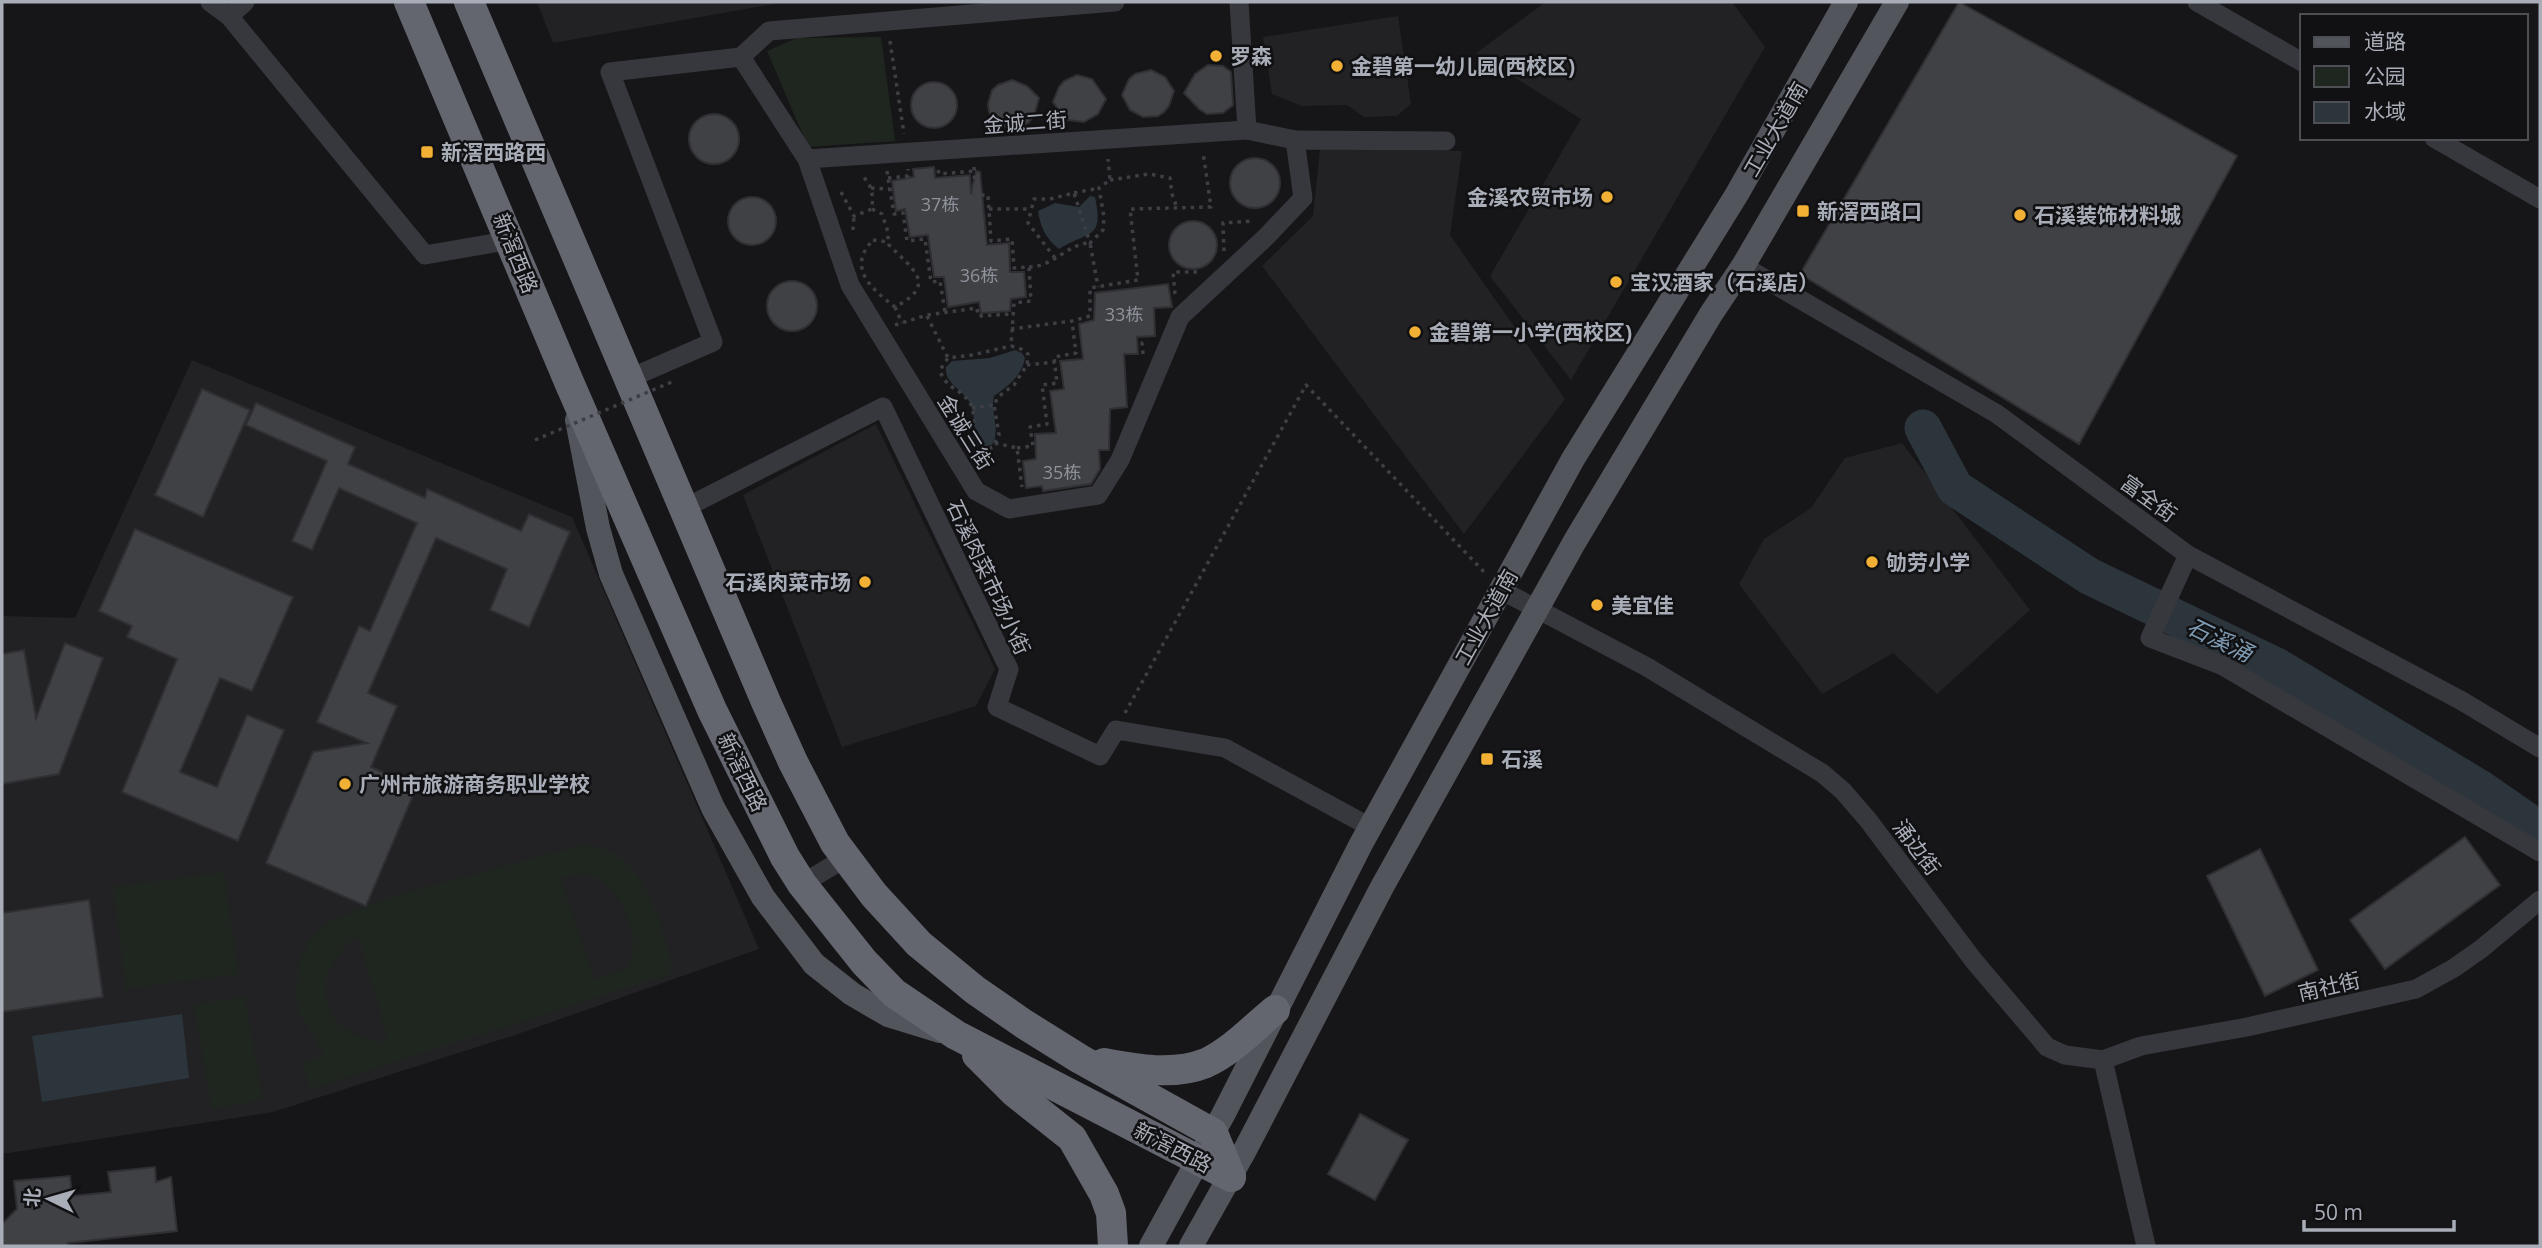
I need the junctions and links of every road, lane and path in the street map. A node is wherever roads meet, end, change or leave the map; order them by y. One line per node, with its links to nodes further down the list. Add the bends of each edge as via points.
1 (210, 2): 10 (street)
2 (245, 2): 10 (street)
3 (409, 2): 38 (highway, 新滘西路)
4 (469, 2): 59 (highway, 新滘西路)
5 (1115, 2): 11 (street)
6 (1239, 2): 14 (street)
7 (1846, 2): 70 (main road, 工业大道南, via 1737,194 1573,459)
8 (1897, 2): 44 (main road)
9 (2197, 2): 13 (street)
10 (229, 16): 38 (street, via 425,255)
11 (887, 21): 12 (street, via 769,30); 21 (path)
12 (741, 57): 23 (street, 金诚三街); 59 (street, via 611,72 713,342)
13 (2300, 61)
14 (1247, 130): 15 (street, 金诚二街); 17 (street)
15 (1199, 133): 16 (street, 金诚二街); 32 (path, via 1212,207)
16 (1106, 139): 20 (street, 金诚二街); 25 (path)
17 (1295, 140): 19 (street); 67 (street, 金诚三街, via 1303,198 1180,317 1120,460 1098,495)
18 (2437, 140): 31 (street)
19 (1447, 141)
20 (973, 148): 21 (street, 金诚二街); 34 (path, via 975,195 988,195)
21 (906, 152): 22 (street, 金诚二街)
22 (885, 154): 23 (street, 金诚二街); 28 (path)
23 (807, 159): 54 (street, 金诚三街, via 850,285)
24 (855, 170): 27 (path)
25 (1110, 180): 29 (path); 32 (path, via 1149,174 1170,178)
26 (836, 183): 36 (path)
27 (871, 188): 28 (path); 33 (path)
28 (890, 188): 48 (path, via 894,214 903,213 907,241 925,240 931,282 940,281)
29 (1099, 188): 30 (path); 41 (path, via 1103,230)
30 (1074, 193): 35 (path, via 1034,199); 41 (path)
31 (2540, 199)
32 (1177, 208): 46 (path, via 1130,209 1138,280)
33 (872, 209): 36 (path); 40 (path, via 882,214)
34 (989, 209): 35 (path); 45 (path, via 991,241 1012,239 1014,268)
35 (1031, 209): 43 (path, via 1028,223)
36 (854, 216): 37 (path)
37 (853, 234)
38 (511, 240): 60 (highway, 新滘西路)
39 (858, 242): 42 (path)
40 (888, 242): 42 (path, via 873,240); 47 (path, via 918,278 910,299)
41 (1090, 243): 43 (path, via 1081,243); 46 (path)
42 (863, 250): 47 (path, via 861,267 868,283)
43 (1055, 258): 45 (path, via 1041,267)
44 (1743, 266): 69 (street, 富全街, via 1997,414); 71 (main road)
45 (1029, 267): 49 (path, via 1031,301 1014,303)
46 (1098, 287): 51 (path, via 1090,288 1090,316)
47 (895, 307): 52 (path)
48 (945, 312): 49 (path, via 978,307 978,316); 50 (path)
49 (1014, 313): 53 (path)
50 (927, 315): 52 (path); 56 (path)
51 (1072, 321): 53 (path); 57 (path, via 1076,353 1054,356)
52 (902, 323): 54 (path)
53 (1011, 328): 55 (path)
54 (877, 332): 67 (street, 金诚三街, via 976,491 1009,509)
55 (1012, 346): 56 (path); 58 (path, via 1028,354)
56 (948, 358): 63 (path, via 940,370 942,379)
57 (1055, 362): 58 (path); 66 (path, via 1057,383 1042,385 1047,424 1030,427 1032,446)
58 (1027, 365): 62 (path)
59 (628, 379): 68 (highway, 新滘西路)
60 (569, 382): 77 (highway, 新滘西路, via 712,710); 80 (main road, via 611,574 713,808 763,897 814,964 852,994 888,1015)
61 (674, 382): 64 (path, bridge)
62 (994, 405): 63 (path); 65 (path, via 999,435)
63 (972, 407): 65 (path, via 973,442 983,451)
64 (535, 440)
65 (995, 443): 66 (path)
66 (1017, 448): 67 (path)
67 (1024, 507)
68 (683, 509): 72 (street, 石溪肉菜市场小街, via 883,407 1009,669 997,707 1100,756); 76 (highway, 新滘西路, via 793,762)
69 (2188, 555): 73 (street, 富全街, via 2462,701); 75 (street, via 2150,638 2223,666)
70 (1501, 590): 71 (street, 涌边街); 72 (path, via 1306,385); 74 (main road, 工业大道南)
71 (1536, 609): 82 (street, 涌边街, via 1647,667 1822,773 1868,820 2040,1040 2055,1051); 85 (main road, via 1382,887)
72 (1116, 730): 74 (street, via 1225,748)
73 (2540, 748)
74 (1370, 827): 79 (main road, 工业大道南)
75 (2540, 852)
76 (845, 858): 77 (street); 81 (highway, 新滘西路, via 919,944 975,990)
77 (802, 884): 80 (highway, 新滘西路, via 887,985)
78 (2540, 900): 82 (street, 南社街, via 2472,955 2416,989 2141,1046)
79 (1275, 1010): 81 (highway, via 1227,1050 1191,1067 1145,1070); 83 (main road, 工业大道南)
80 (957, 1035): 84 (highway, 新滘西路); 86 (highway, via 1014,1092 1072,1138 1104,1194 1111,1213)
81 (1080, 1059): 83 (highway, 新滘西路)
82 (2103, 1060): 90 (street)
83 (1213, 1132): 84 (main road, 工业大道南); 85 (highway, 新滘西路)
84 (1197, 1160): 85 (highway, 新滘西路); 87 (main road); 88 (main road, 工业大道南)
85 (1231, 1177): 89 (main road)
86 (1113, 1246)
87 (1134, 1246)
88 (1151, 1246)
89 (1191, 1246)
90 (2146, 1246)

